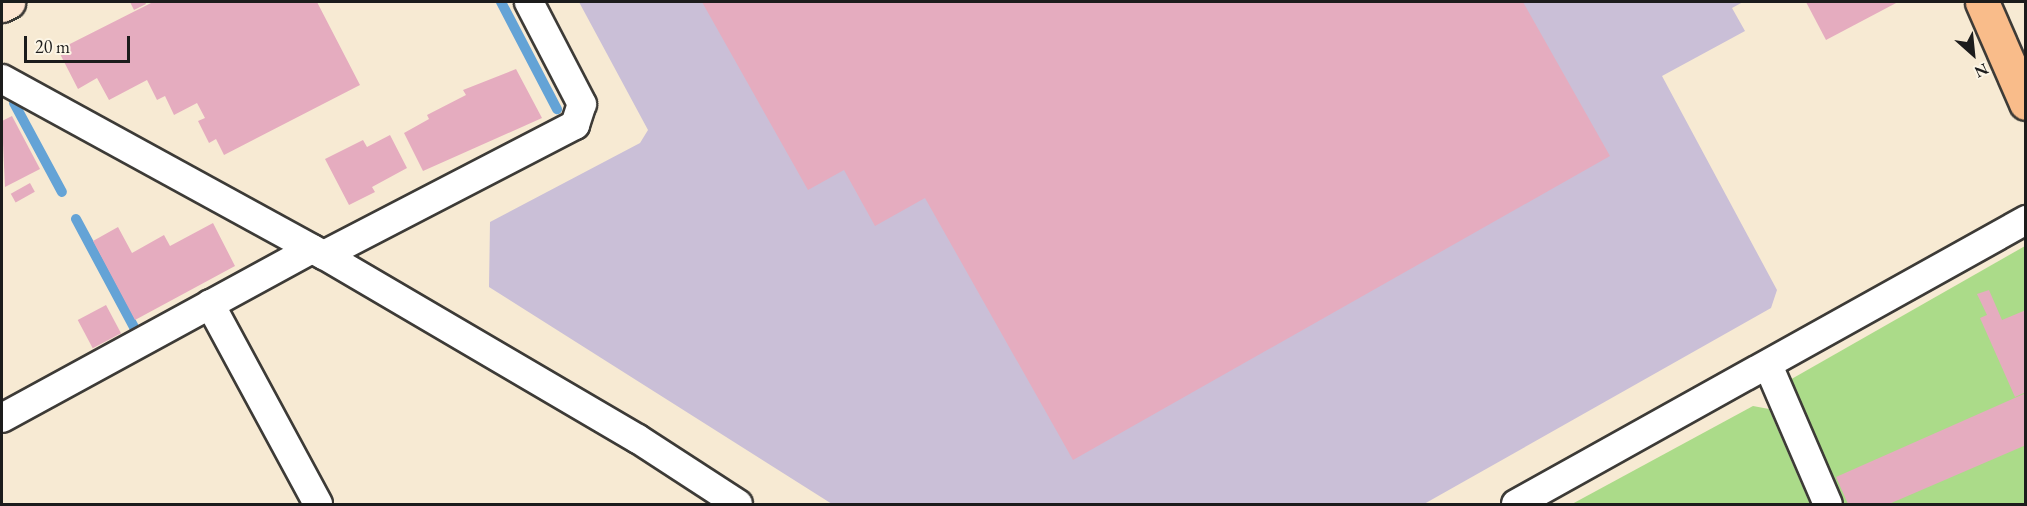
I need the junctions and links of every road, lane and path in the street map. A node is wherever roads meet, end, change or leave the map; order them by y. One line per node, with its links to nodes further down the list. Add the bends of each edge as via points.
1 (8, 2): 4 (main road)
2 (529, 2): 8 (street, via 582,104 575,125)
3 (1982, 2): 6 (main road)
4 (2, 4)
5 (2, 79): 8 (street)
6 (2025, 103)
7 (2025, 220): 10 (street)
8 (318, 252): 9 (street); 13 (street, via 638,439)
9 (210, 304): 11 (street); 12 (street)
10 (1768, 366): 14 (street); 15 (street)
11 (2, 418)
12 (318, 504)
13 (738, 504)
14 (1516, 504)
15 (1828, 504)

